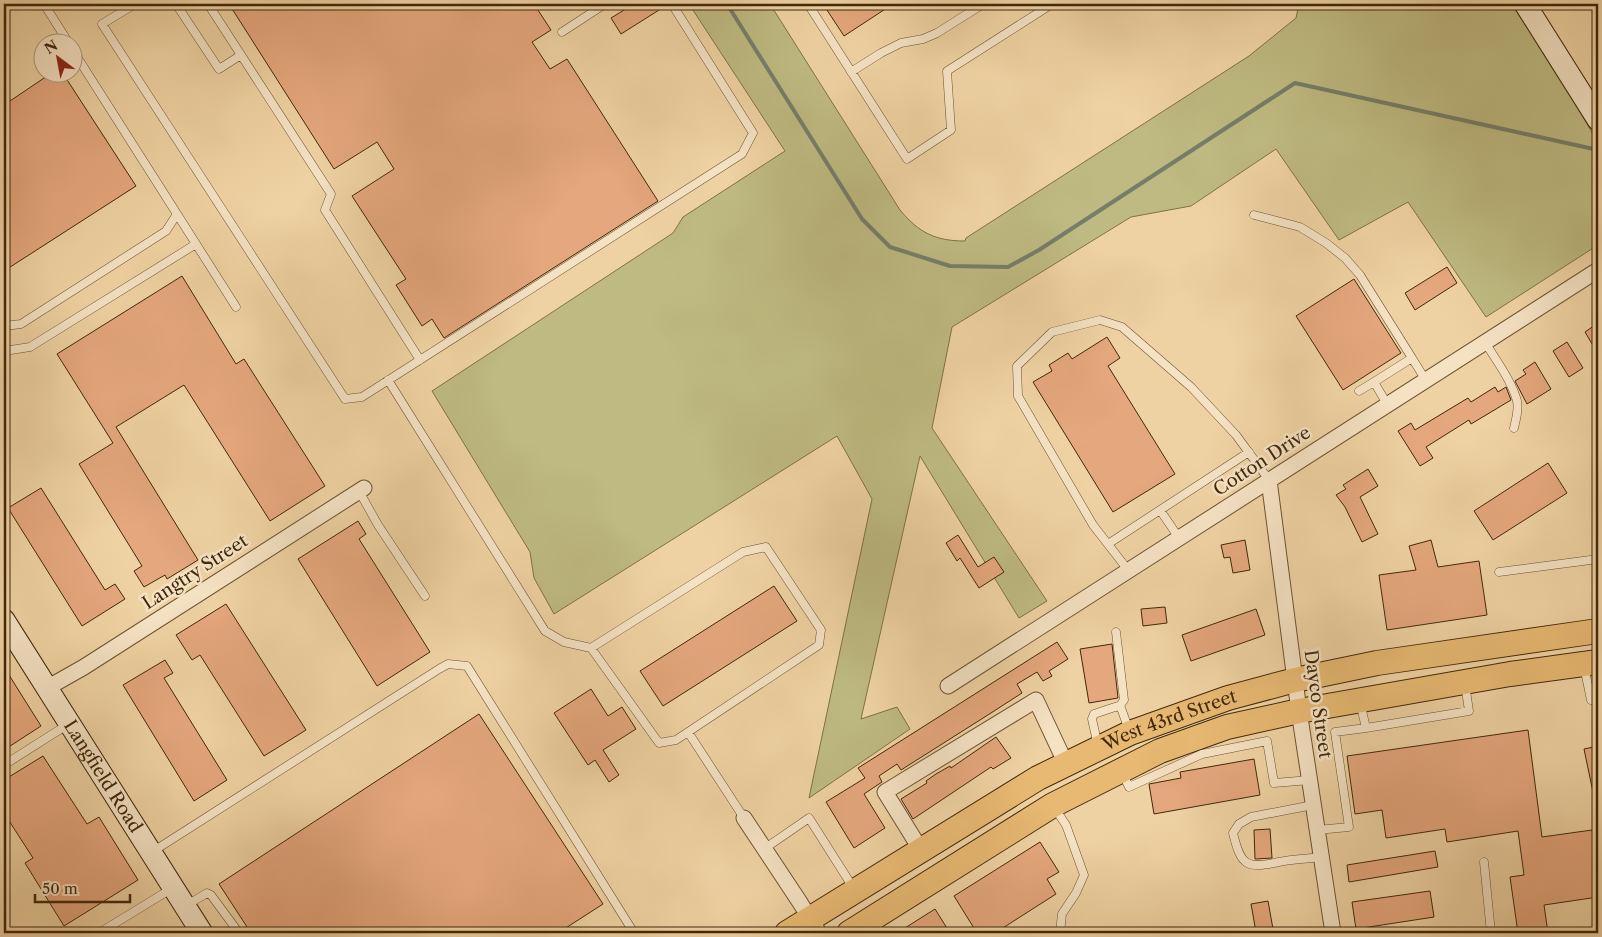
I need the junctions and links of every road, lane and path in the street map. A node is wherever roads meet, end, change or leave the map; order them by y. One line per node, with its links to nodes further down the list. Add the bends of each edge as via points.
1 (44, 4): 11 (lane)
2 (135, 4): 27 (lane, via 102,24 345,399 362,398)
3 (176, 4): 13 (lane, via 219,69)
4 (208, 4): 13 (lane)
5 (605, 4): 12 (lane)
6 (672, 4): 26 (lane, via 753,133 742,154)
7 (808, 4): 15 (lane)
8 (983, 4): 15 (lane, via 936,33 901,43)
9 (1052, 4): 15 (lane, via 947,71 951,130 907,158)
10 (1525, 4): 16 (street)
11 (62, 32)
12 (562, 32)
13 (241, 55): 26 (lane, via 331,194 325,210)
14 (82, 66): 17 (lane)
15 (851, 72)
16 (1598, 120)
17 (177, 214): 19 (lane); 22 (lane, via 166,231 21,324)
18 (1254, 215): 25 (lane, via 1300,227 1345,258 1360,275)
19 (196, 244): 21 (lane); 24 (lane, via 30,347)
20 (1598, 270): 23 (street, Cotton Drive)
21 (236, 307)
22 (4, 326)
23 (1485, 342): 28 (street, Cotton Drive); 32 (lane, via 1517,402)
24 (4, 351)
25 (1412, 358): 28 (lane); 29 (lane)
26 (420, 360): 27 (lane)
27 (388, 380): 47 (lane, via 545,631 564,642)
28 (1425, 380): 31 (street, Cotton Drive)
29 (1374, 382): 30 (lane); 31 (lane)
30 (1359, 391)
31 (1387, 404): 34 (street, Cotton Drive)
32 (1514, 428)
33 (1249, 452): 34 (lane); 36 (lane); 38 (lane, via 1191,387 1122,327 1100,320 1052,332 1017,366 1018,396)
34 (1269, 480): 37 (street, Cotton Drive); 50 (street, Dayco Street)
35 (361, 489): 42 (lane, via 378,525); 53 (street, Langtry Street)
36 (1160, 510): 37 (lane); 38 (lane)
37 (1179, 538): 40 (street, Cotton Drive)
38 (1108, 544): 40 (lane)
39 (1598, 559): 41 (lane)
40 (1128, 570): 52 (street, Cotton Drive)
41 (1499, 572)
42 (425, 596)
43 (4, 620): 53 (street, Langfield Road)
44 (1598, 631): 46 (main road, West 43rd Street)
45 (1116, 632): 56 (lane, via 1124,700)
46 (1503, 645): 49 (main road); 50 (main road, West 43rd Street, via 1377,663)
47 (592, 648): 60 (lane, via 659,743 676,740); 60 (lane, via 743,552 766,547 821,630 819,645)
48 (1591, 663): 49 (main road, West 43rd Street); 54 (lane, via 1591,700)
49 (1510, 674): 51 (main road, West 43rd Street)
50 (1295, 680): 57 (street, Dayco Street); 61 (main road, West 43rd Street, via 1228,698)
51 (1464, 682): 55 (main road, West 43rd Street); 59 (lane, via 1469,711)
52 (948, 686)
53 (47, 688): 58 (street, Langfield Road)
54 (1598, 698)
55 (1360, 700): 57 (main road, West 43rd Street); 59 (lane)
56 (1119, 707): 61 (lane); 62 (lane, via 1094,714 1092,719)
57 (1299, 711): 65 (main road, West 43rd Street, via 1227,727 1160,751); 67 (street, Dayco Street)
58 (69, 724): 64 (lane); 74 (street, Langfield Road)
59 (1366, 728): 71 (lane, via 1335,732 1349,827)
60 (688, 732): 70 (lane)
61 (1130, 733): 62 (main road, West 43rd Street)
62 (1099, 748): 63 (main road, West 43rd Street)
63 (1066, 764): 66 (main road, West 43rd Street); 73 (street, via 1036,700 885,792)
64 (4, 766)
65 (1122, 771): 67 (lane, via 1130,787 1202,754 1267,742 1274,784); 68 (main road, West 43rd Street)
66 (1038, 778): 68 (main road); 73 (main road, West 43rd Street)
67 (1310, 780): 69 (street, Dayco Street)
68 (1053, 805): 81 (main road, West 43rd Street); 88 (lane, via 1066,825 1084,875 1062,914)
69 (1313, 805): 71 (street, Dayco Street); 75 (lane, via 1251,817 1239,824 1233,834 1238,854 1244,862 1254,865)
70 (744, 818): 72 (street)
71 (1317, 830): 75 (street, Dayco Street)
72 (764, 848): 78 (lane, via 810,818); 80 (street)
73 (921, 850): 78 (main road, West 43rd Street)
74 (151, 853): 77 (street, Langfield Road); 85 (lane, via 438,669 448,664 467,666)
75 (1321, 857): 89 (street, Dayco Street)
76 (1484, 862): 90 (lane)
77 (173, 888): 79 (street, Langfield Road); 82 (lane)
78 (855, 891): 80 (main road, West 43rd Street)
79 (185, 906): 83 (street, Langfield Road); 84 (lane, via 207,893 211,895)
80 (814, 926): 86 (main road, West 43rd Street)
81 (876, 926): 87 (main road, West 43rd Street)
82 (99, 933)
83 (202, 933)
84 (239, 933)
85 (634, 933)
86 (787, 933)
87 (849, 933)
88 (1060, 933)
89 (1333, 933)
90 (1491, 933)

